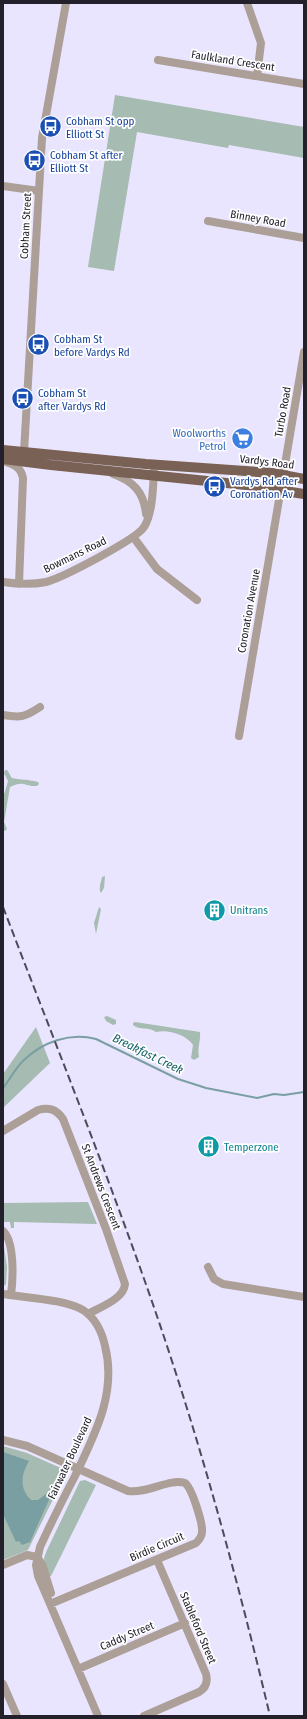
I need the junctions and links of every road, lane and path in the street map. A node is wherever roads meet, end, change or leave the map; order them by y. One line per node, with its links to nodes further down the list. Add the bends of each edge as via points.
1 (66, 3): 7 (street, Cobham Street, via 42,138)
2 (247, 3): 4 (street, via 261,43)
3 (158, 60): 4 (street, Faulkland Crescent)
4 (256, 76): 5 (street, Faulkland Crescent)
5 (304, 84)
6 (3, 186): 7 (street)
7 (39, 191): 12 (street, Cobham Street)
8 (208, 221): 9 (street, Binney Road)
9 (304, 238)
10 (304, 352): 17 (street, Turbo Road)
11 (3, 450): 12 (main road, Vardys Road)
12 (24, 452): 13 (main road, Vardys Road, via 18,457); 14 (main road, Vardys Road, via 30,459); 15 (main road, Vardys Road)
13 (3, 459): 14 (main road, Vardys Road); 25 (street, via 15,465 23,478)
14 (51, 465): 16 (main road, Vardys Road)
15 (155, 465): 17 (main road, Vardys Road); 18 (street)
16 (98, 470): 18 (main road, Vardys Road); 22 (street, via 120,476 133,484 143,500)
17 (283, 475): 19 (main road, Vardys Road); 20 (street, Turbo Road)
18 (154, 476): 20 (main road, Vardys Road); 22 (street)
19 (304, 479)
20 (281, 490): 21 (main road, Vardys Road); 29 (street, Coronation Avenue)
21 (304, 494)
22 (147, 523): 23 (street, Bowmans Road)
23 (134, 538): 25 (street, Bowmans Road, via 56,578); 26 (street, via 157,570)
24 (3, 582): 25 (street, Bowmans Road)
25 (19, 584)
26 (197, 600)
27 (40, 707): 28 (street, via 19,717)
28 (3, 715)
29 (239, 736)
30 (3, 1131): 35 (street, St Andrews Crescent, via 44,1108 54,1110 63,1118 125,1284 120,1295)
31 (3, 1231): 33 (street, via 7,1235 12,1260)
32 (208, 1267): 34 (street, via 214,1279 223,1284)
33 (7, 1295): 35 (street, Fairwater Boulevard, via 70,1305)
34 (304, 1296)
35 (88, 1314): 37 (street, Fairwater Boulevard, via 98,1327 104,1342 108,1389 99,1424)
36 (3, 1440): 37 (street, via 27,1446)
37 (78, 1469): 38 (street, Fairwater Boulevard); 39 (street, Birdie Circuit, via 133,1492 177,1482 189,1486 202,1529 201,1537 196,1543)
38 (37, 1557): 40 (street, via 27,1556); 41 (street, via 42,1564)
39 (157, 1560): 41 (street, Birdie Circuit); 42 (street, Stableford Street)
40 (3, 1565)
41 (53, 1603): 43 (street)
42 (184, 1623): 43 (street, Caddy Street); 48 (street, Stableford Street, via 206,1674 206,1685 199,1692)
43 (80, 1668): 46 (street); 47 (street)
44 (3, 1684): 45 (street)
45 (17, 1716)
46 (98, 1716)
47 (103, 1716)
48 (144, 1716)

